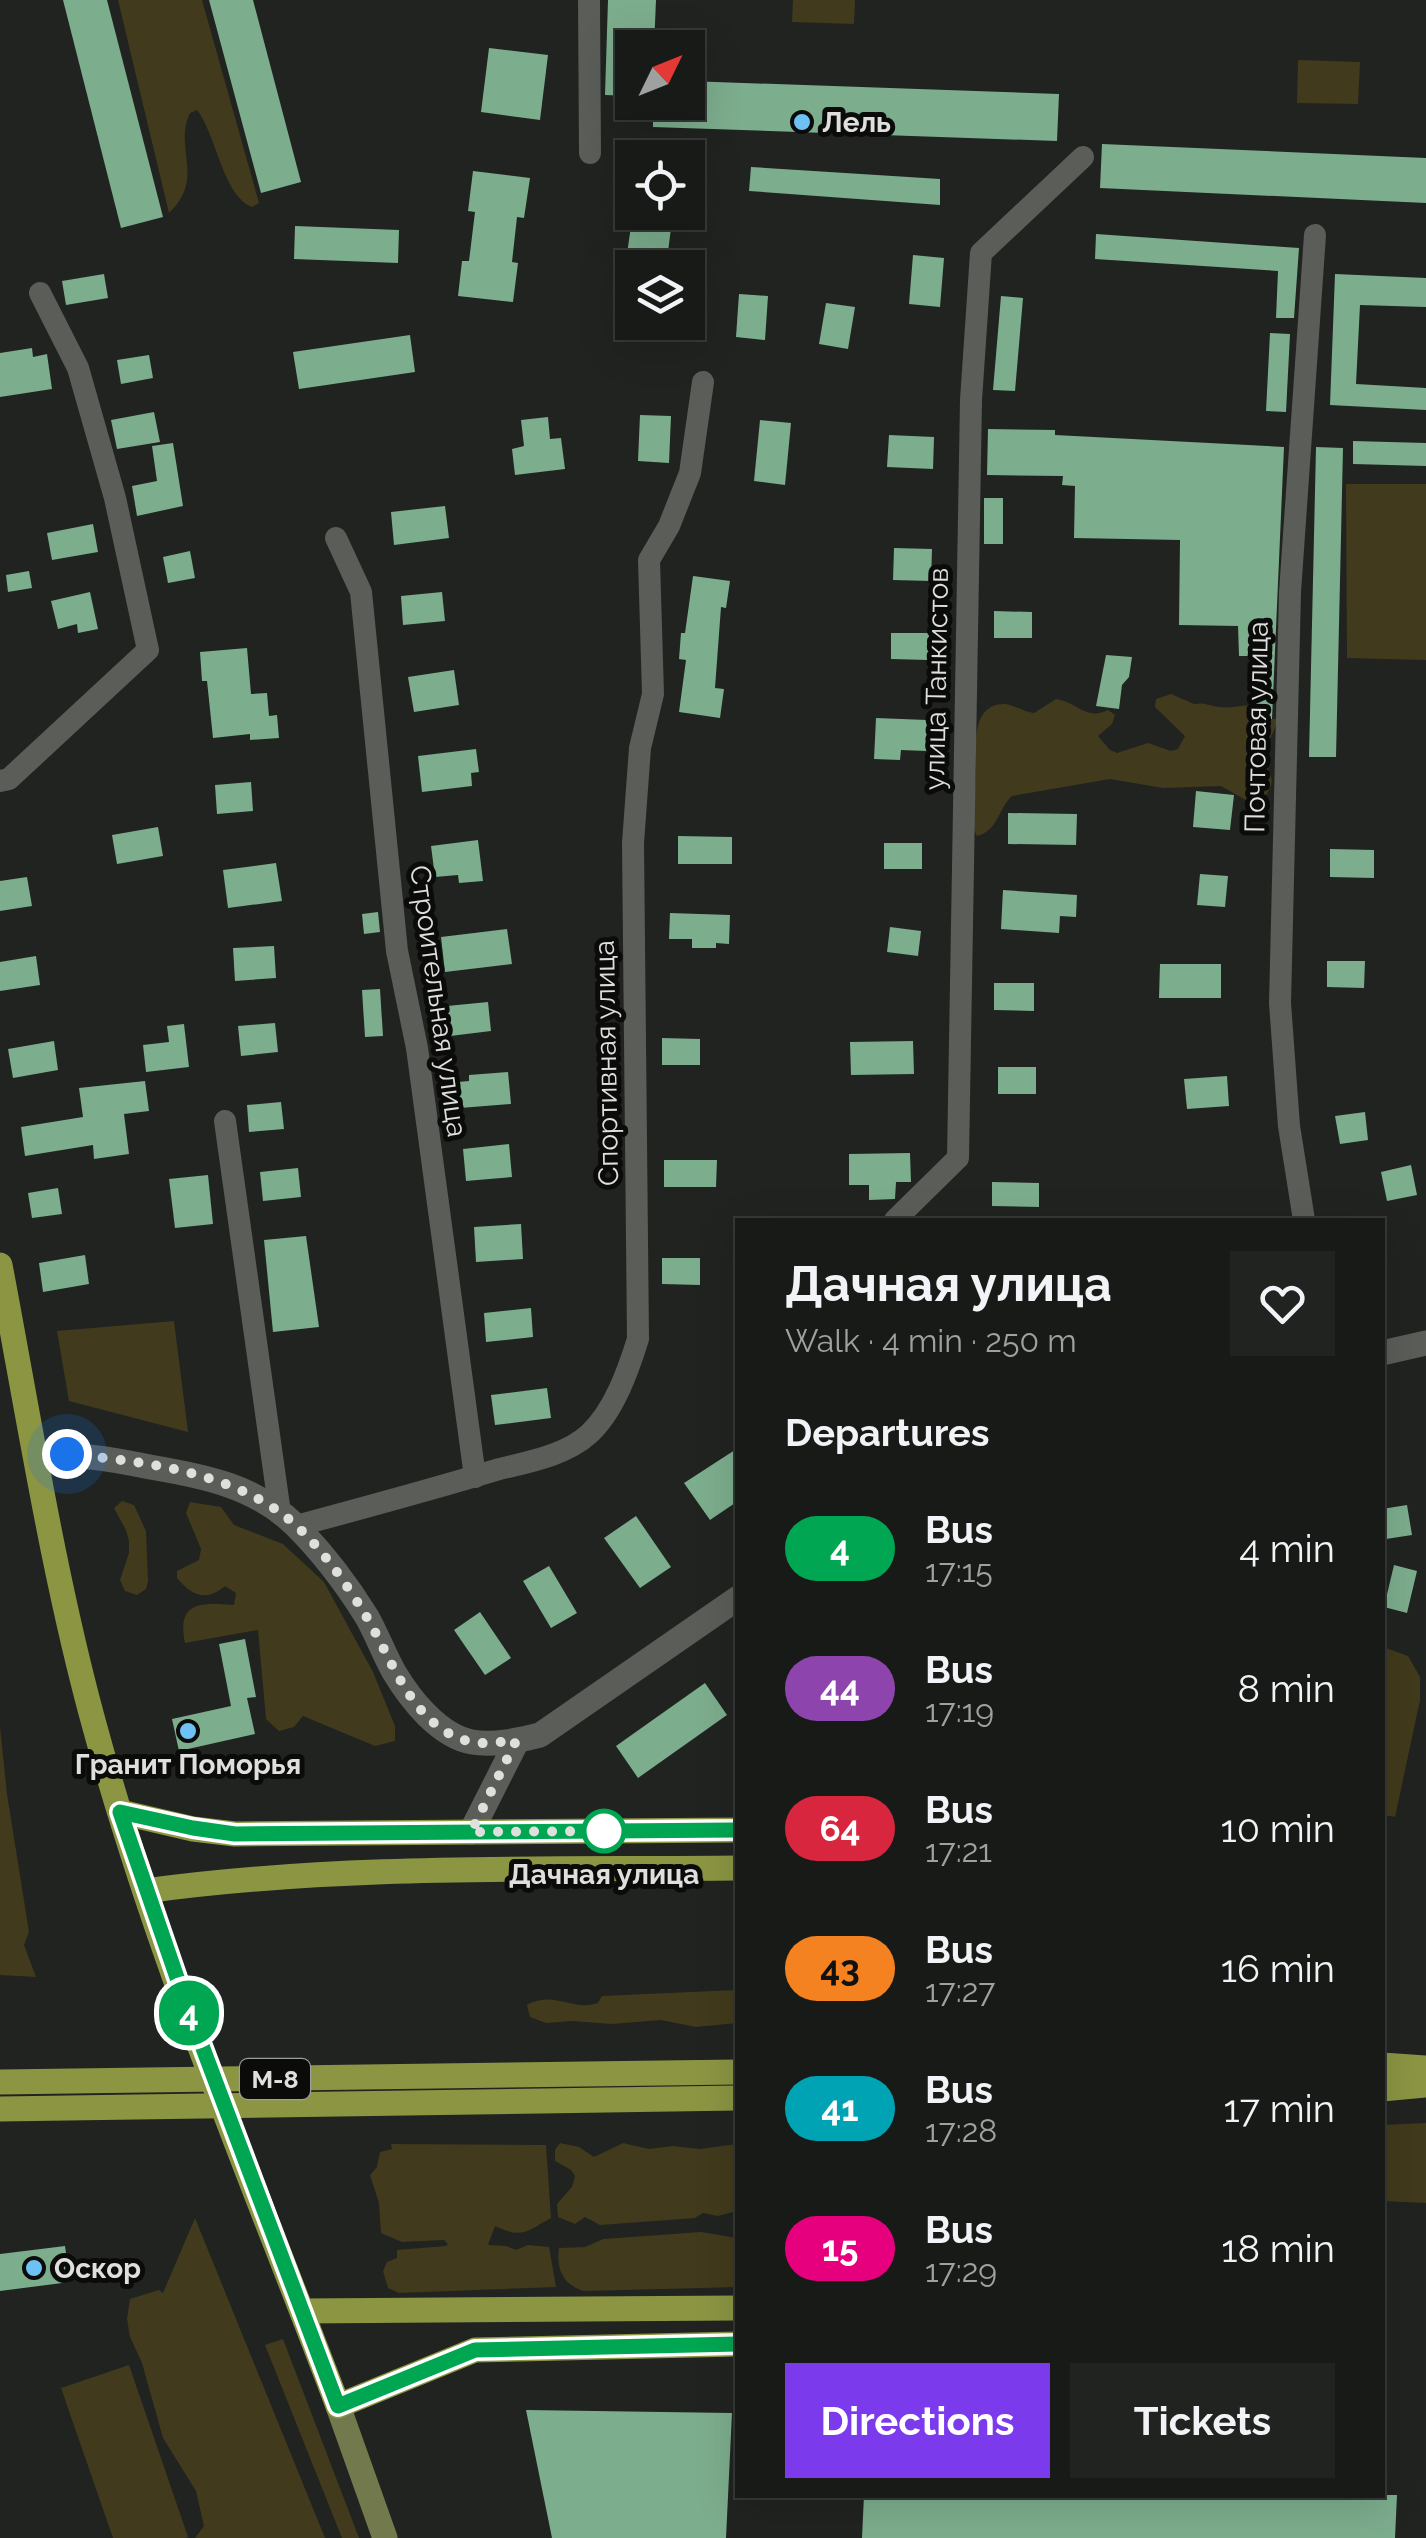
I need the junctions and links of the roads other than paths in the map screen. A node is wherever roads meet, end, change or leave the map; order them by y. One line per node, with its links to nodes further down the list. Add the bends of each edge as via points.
1 (589, 0): 2 (street)
2 (590, 153)
3 (1083, 157): 10 (street, улица Танкистов, via 981,253 971,400 958,1158)
4 (1315, 236): 11 (street, Почтовая улица, via 1290,592 1280,1003)
5 (40, 293): 8 (street, via 78,368 148,650)
6 (703, 382): 16 (street, Спортивная улица, via 690,473 649,560 653,694 640,748 633,843 638,1339 591,1433 558,1452)
7 (336, 538): 16 (street, Строительная улица, via 362,592 397,951 418,1048)
8 (0, 781)
9 (226, 1121): 17 (street)
10 (897, 1218)
11 (1304, 1218)
12 (0, 1265): 15 (main road)
13 (1426, 1343): 14 (street)
14 (1385, 1352)
15 (36, 1456): 17 (street, via 81,1455 184,1471 244,1490); 20 (main road)
16 (475, 1477): 17 (street, Спортивная улица)
17 (288, 1519): 19 (street, via 344,1583 416,1704 471,1742)
18 (735, 1600): 19 (street, via 573,1714)
19 (516, 1741): 22 (street)
20 (120, 1812): 22 (main road, via 235,1834); 24 (main road)
21 (735, 1830): 22 (main road)
22 (471, 1832)
23 (735, 1868): 24 (main road, via 345,1872)
24 (145, 1891): 33 (main road)
25 (1426, 2068): 27 (main road)
26 (735, 2072): 28 (main road, М-8)
27 (1387, 2077): 29 (main road)
28 (0, 2082)
29 (1426, 2085)
30 (735, 2098): 31 (main road, М-8)
31 (0, 2109)
32 (735, 2308): 33 (main road)
33 (302, 2312): 35 (main road)
34 (735, 2344): 35 (main road, via 475,2350)
35 (338, 2406): 36 (main road)
36 (386, 2538)

